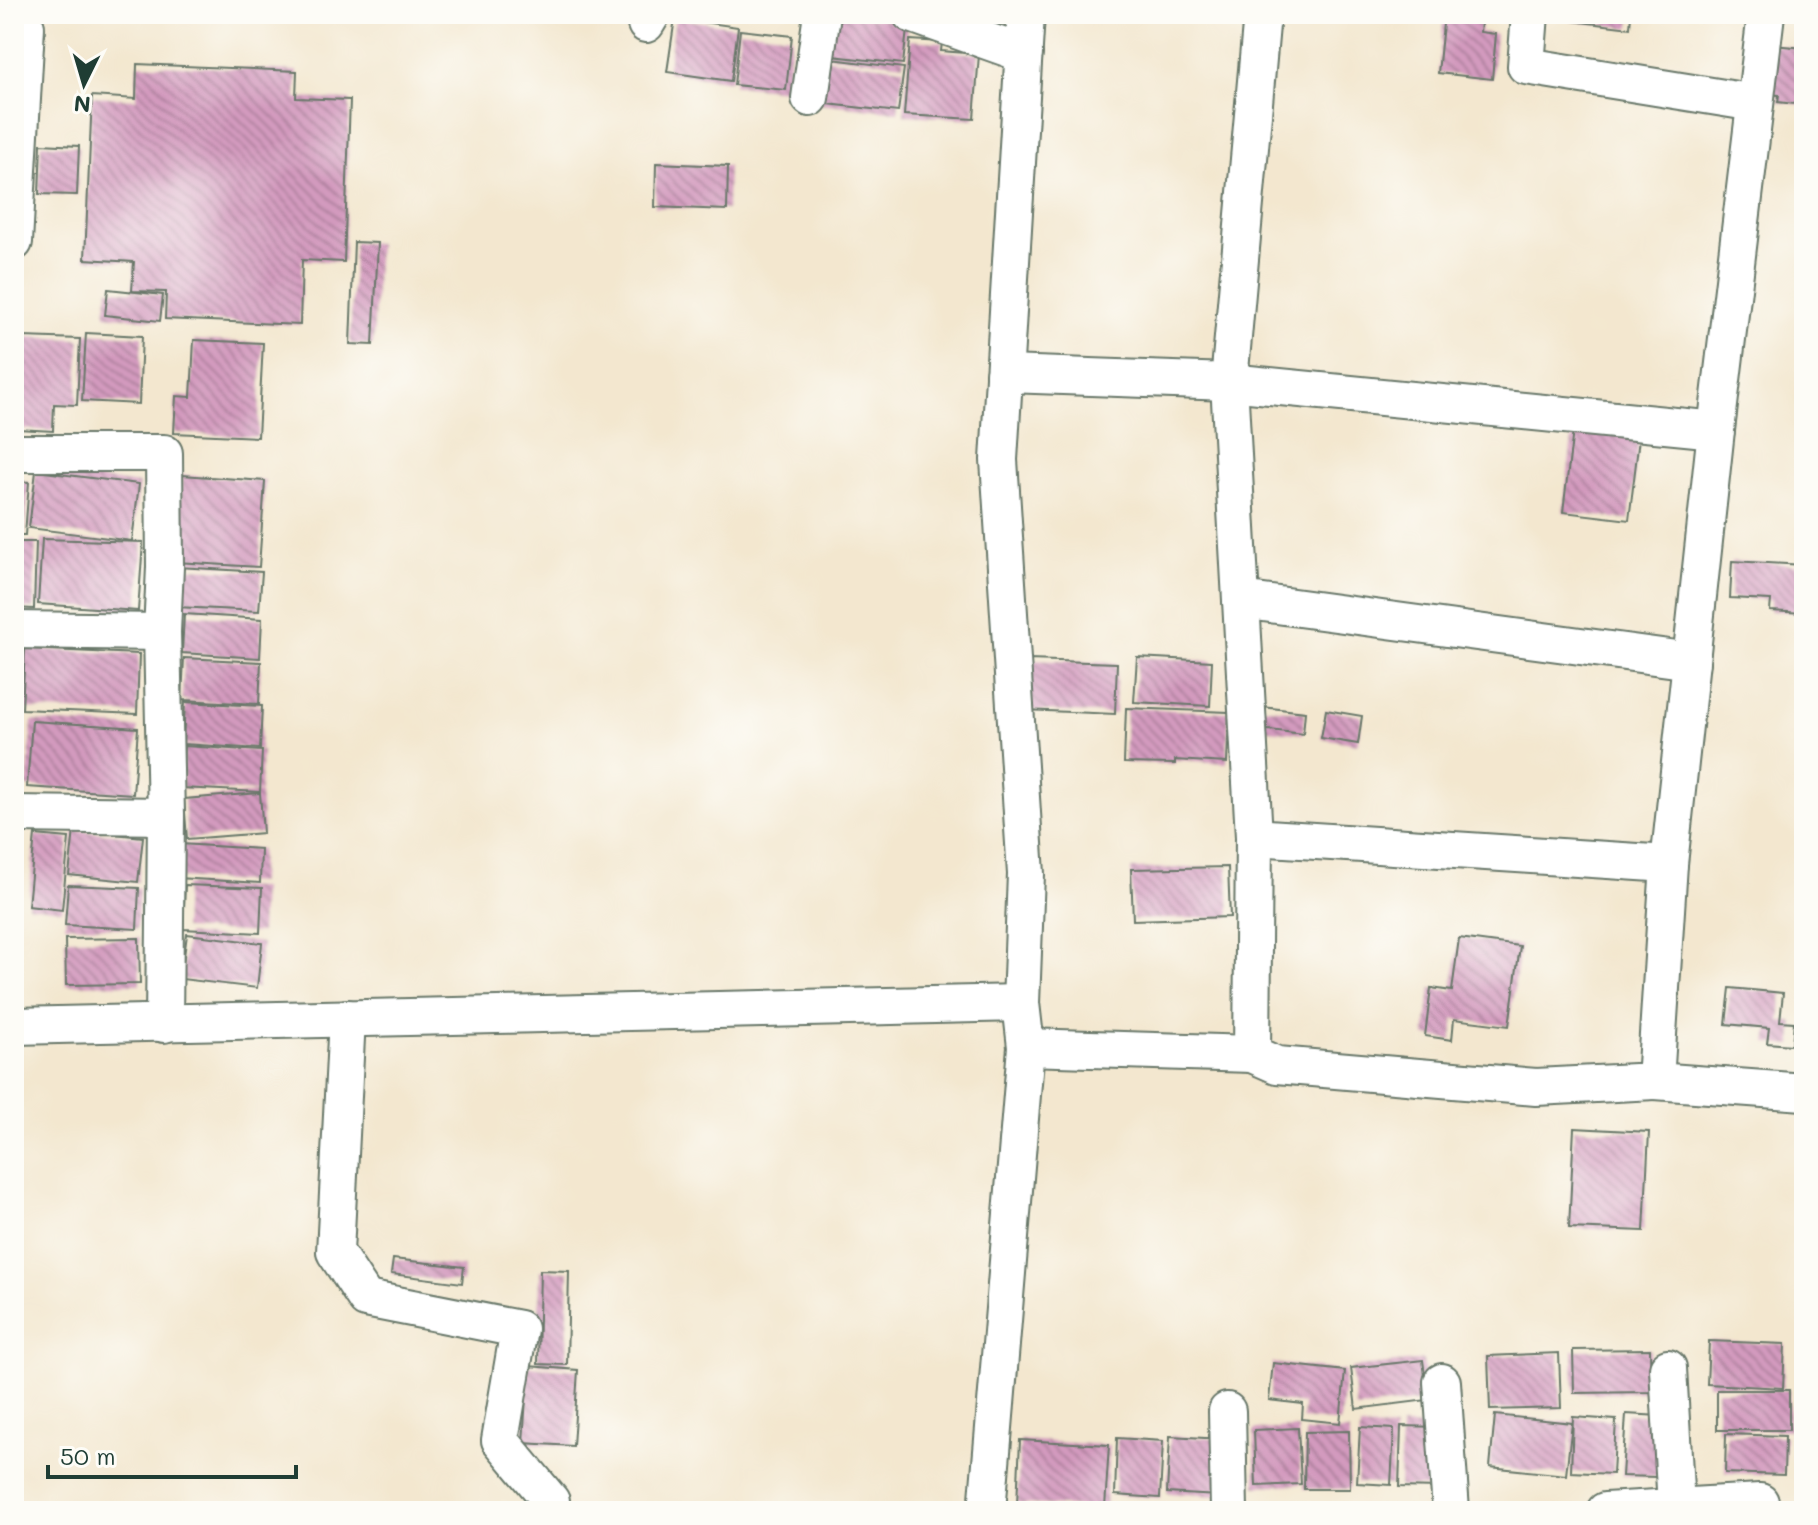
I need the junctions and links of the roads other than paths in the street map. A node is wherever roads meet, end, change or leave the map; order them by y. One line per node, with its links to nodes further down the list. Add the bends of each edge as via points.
1 (822, 14): 9 (street)
2 (911, 14): 8 (street)
3 (1026, 14): 8 (street)
4 (1262, 14): 13 (street)
5 (1530, 14): 10 (street, via 1526,66)
6 (1766, 14): 10 (street)
7 (14, 26): 11 (street, via 26,27)
8 (1024, 54): 12 (street)
9 (810, 98)
10 (1755, 103): 14 (street)
11 (14, 242)
12 (1004, 374): 13 (street); 24 (street, via 999,460 1026,874)
13 (1229, 382): 14 (street); 16 (street)
14 (1716, 430): 19 (street)
15 (14, 453): 18 (street, via 164,453)
16 (1241, 600): 19 (street); 22 (street)
17 (14, 630): 18 (street)
18 (162, 632): 21 (street)
19 (1691, 661): 23 (street)
20 (14, 814): 21 (street)
21 (166, 816): 26 (street)
22 (1254, 837): 23 (street); 29 (street)
23 (1669, 864): 30 (street)
24 (1021, 1003): 25 (street); 28 (street)
25 (347, 1018): 26 (street); 35 (street, via 335,1252 366,1299 519,1329 500,1440)
26 (164, 1024): 27 (street)
27 (14, 1026)
28 (1026, 1047): 29 (street); 38 (street)
29 (1252, 1054): 30 (street, via 1277,1065 1536,1087)
30 (1655, 1081): 31 (street)
31 (1804, 1092)
32 (1668, 1368): 37 (street)
33 (1442, 1382): 40 (street)
34 (1227, 1411): 39 (street)
35 (551, 1501)
36 (1760, 1502): 37 (street)
37 (1676, 1507): 41 (street)
38 (987, 1511)
39 (1229, 1511)
40 (1451, 1511)
41 (1605, 1511)

